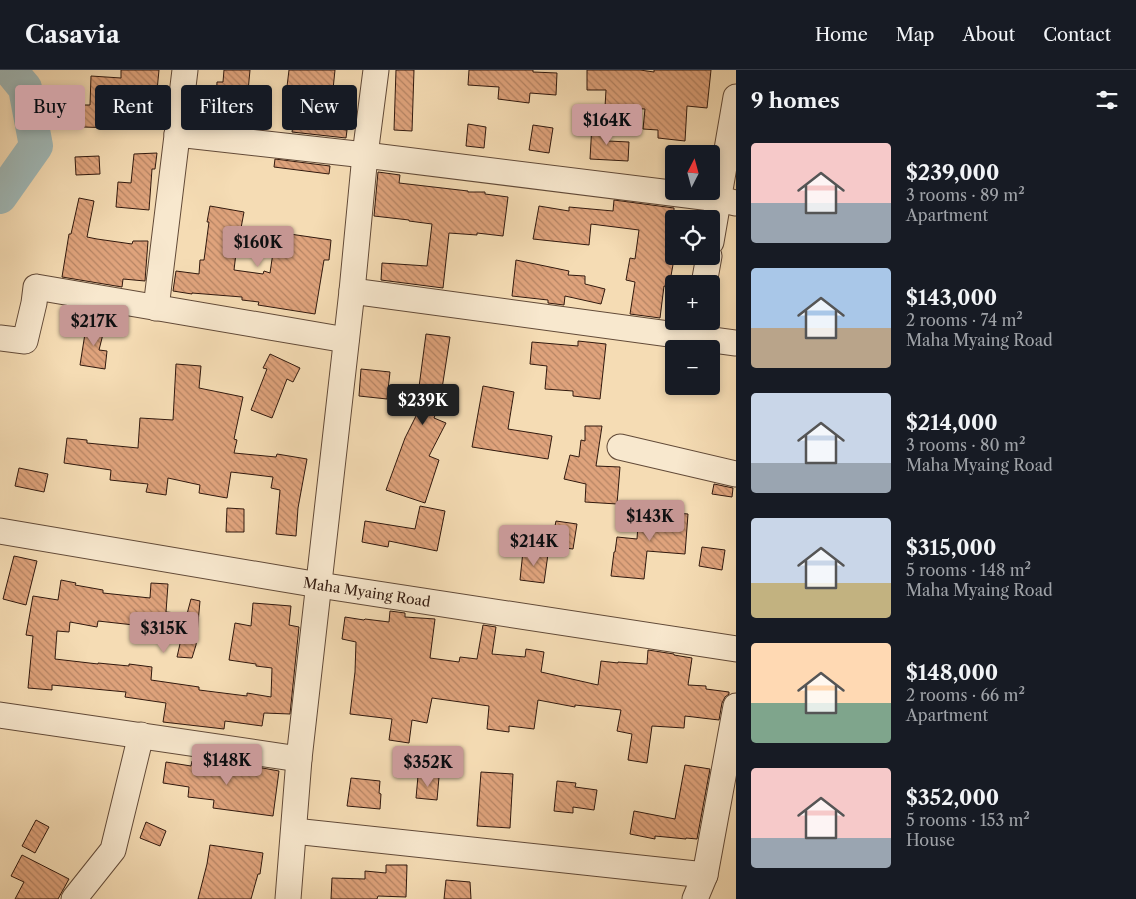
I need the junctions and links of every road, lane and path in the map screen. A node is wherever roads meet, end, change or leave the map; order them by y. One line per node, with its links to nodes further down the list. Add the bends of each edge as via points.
1 (184, 70): 4 (street)
2 (376, 70): 5 (street)
3 (736, 97): 6 (street)
4 (177, 134): 5 (street); 9 (street)
5 (366, 155): 6 (street); 8 (street)
6 (727, 201): 7 (street)
7 (720, 219)
8 (352, 291): 10 (street); 13 (street)
9 (156, 308): 12 (street, via 36,287 25,342); 13 (street)
10 (665, 326)
11 (699, 330): 14 (street)
12 (0, 338)
13 (346, 340): 18 (street)
14 (736, 343)
15 (620, 447): 16 (street)
16 (736, 474)
17 (0, 531): 18 (street, Maha Myaing Road)
18 (319, 585): 19 (street, Maha Myaing Road); 23 (street)
19 (736, 649)
20 (736, 706): 25 (street)
21 (0, 715): 22 (street)
22 (141, 736): 23 (street); 26 (street, via 113,850)
23 (299, 759): 24 (street)
24 (294, 831): 25 (street); 27 (street)
25 (705, 875): 28 (street)
26 (74, 899)
27 (288, 899)
28 (695, 899)

